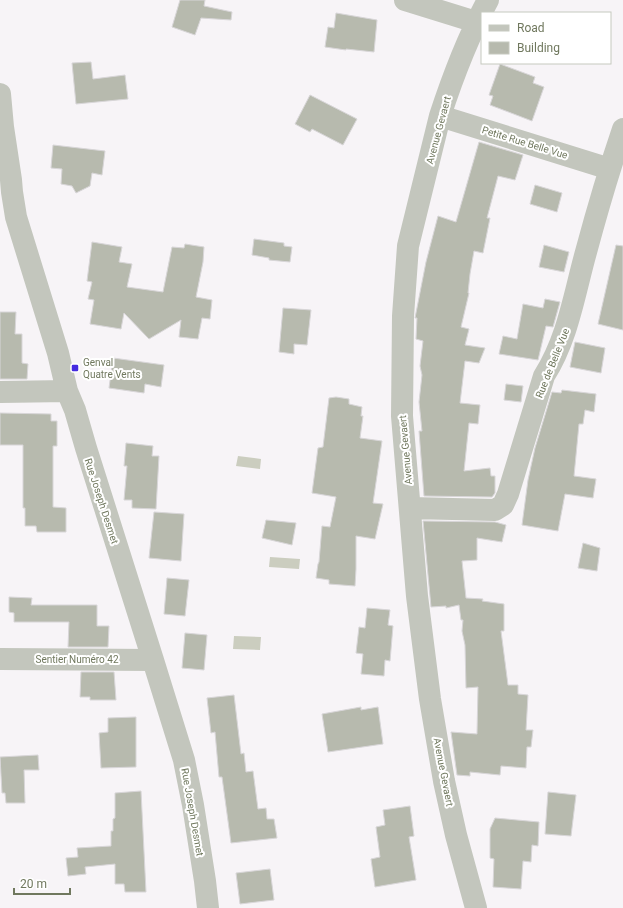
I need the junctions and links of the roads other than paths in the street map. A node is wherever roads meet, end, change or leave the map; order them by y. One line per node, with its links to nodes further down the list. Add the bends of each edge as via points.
1 (405, 0): 5 (street)
2 (488, 0): 3 (street, Avenue Gevaert)
3 (481, 12)
4 (481, 13): 5 (street, Avenue Gevaert)
5 (476, 22): 7 (street, Avenue Gevaert)
6 (0, 94): 10 (street, Rue Joseph Desmet, via 16,217 58,354)
7 (440, 116): 9 (street, Petite Rue Belle Vue); 12 (street, Avenue Gevaert, via 407,254 402,402)
8 (623, 129): 9 (street, Rue de Belle Vue)
9 (610, 169): 12 (street, Rue de Belle Vue, via 586,251 571,315 560,346 544,376 512,481 502,505 495,510)
10 (66, 391): 11 (street); 14 (street, Rue Joseph Desmet, via 76,410)
11 (0, 392)
12 (410, 508): 16 (street, Avenue Gevaert, via 417,596 430,699 444,781)
13 (0, 659): 14 (street, Sentier Numéro 42)
14 (153, 660): 15 (street, Rue Joseph Desmet, via 184,760)
15 (208, 908)
16 (476, 908)

